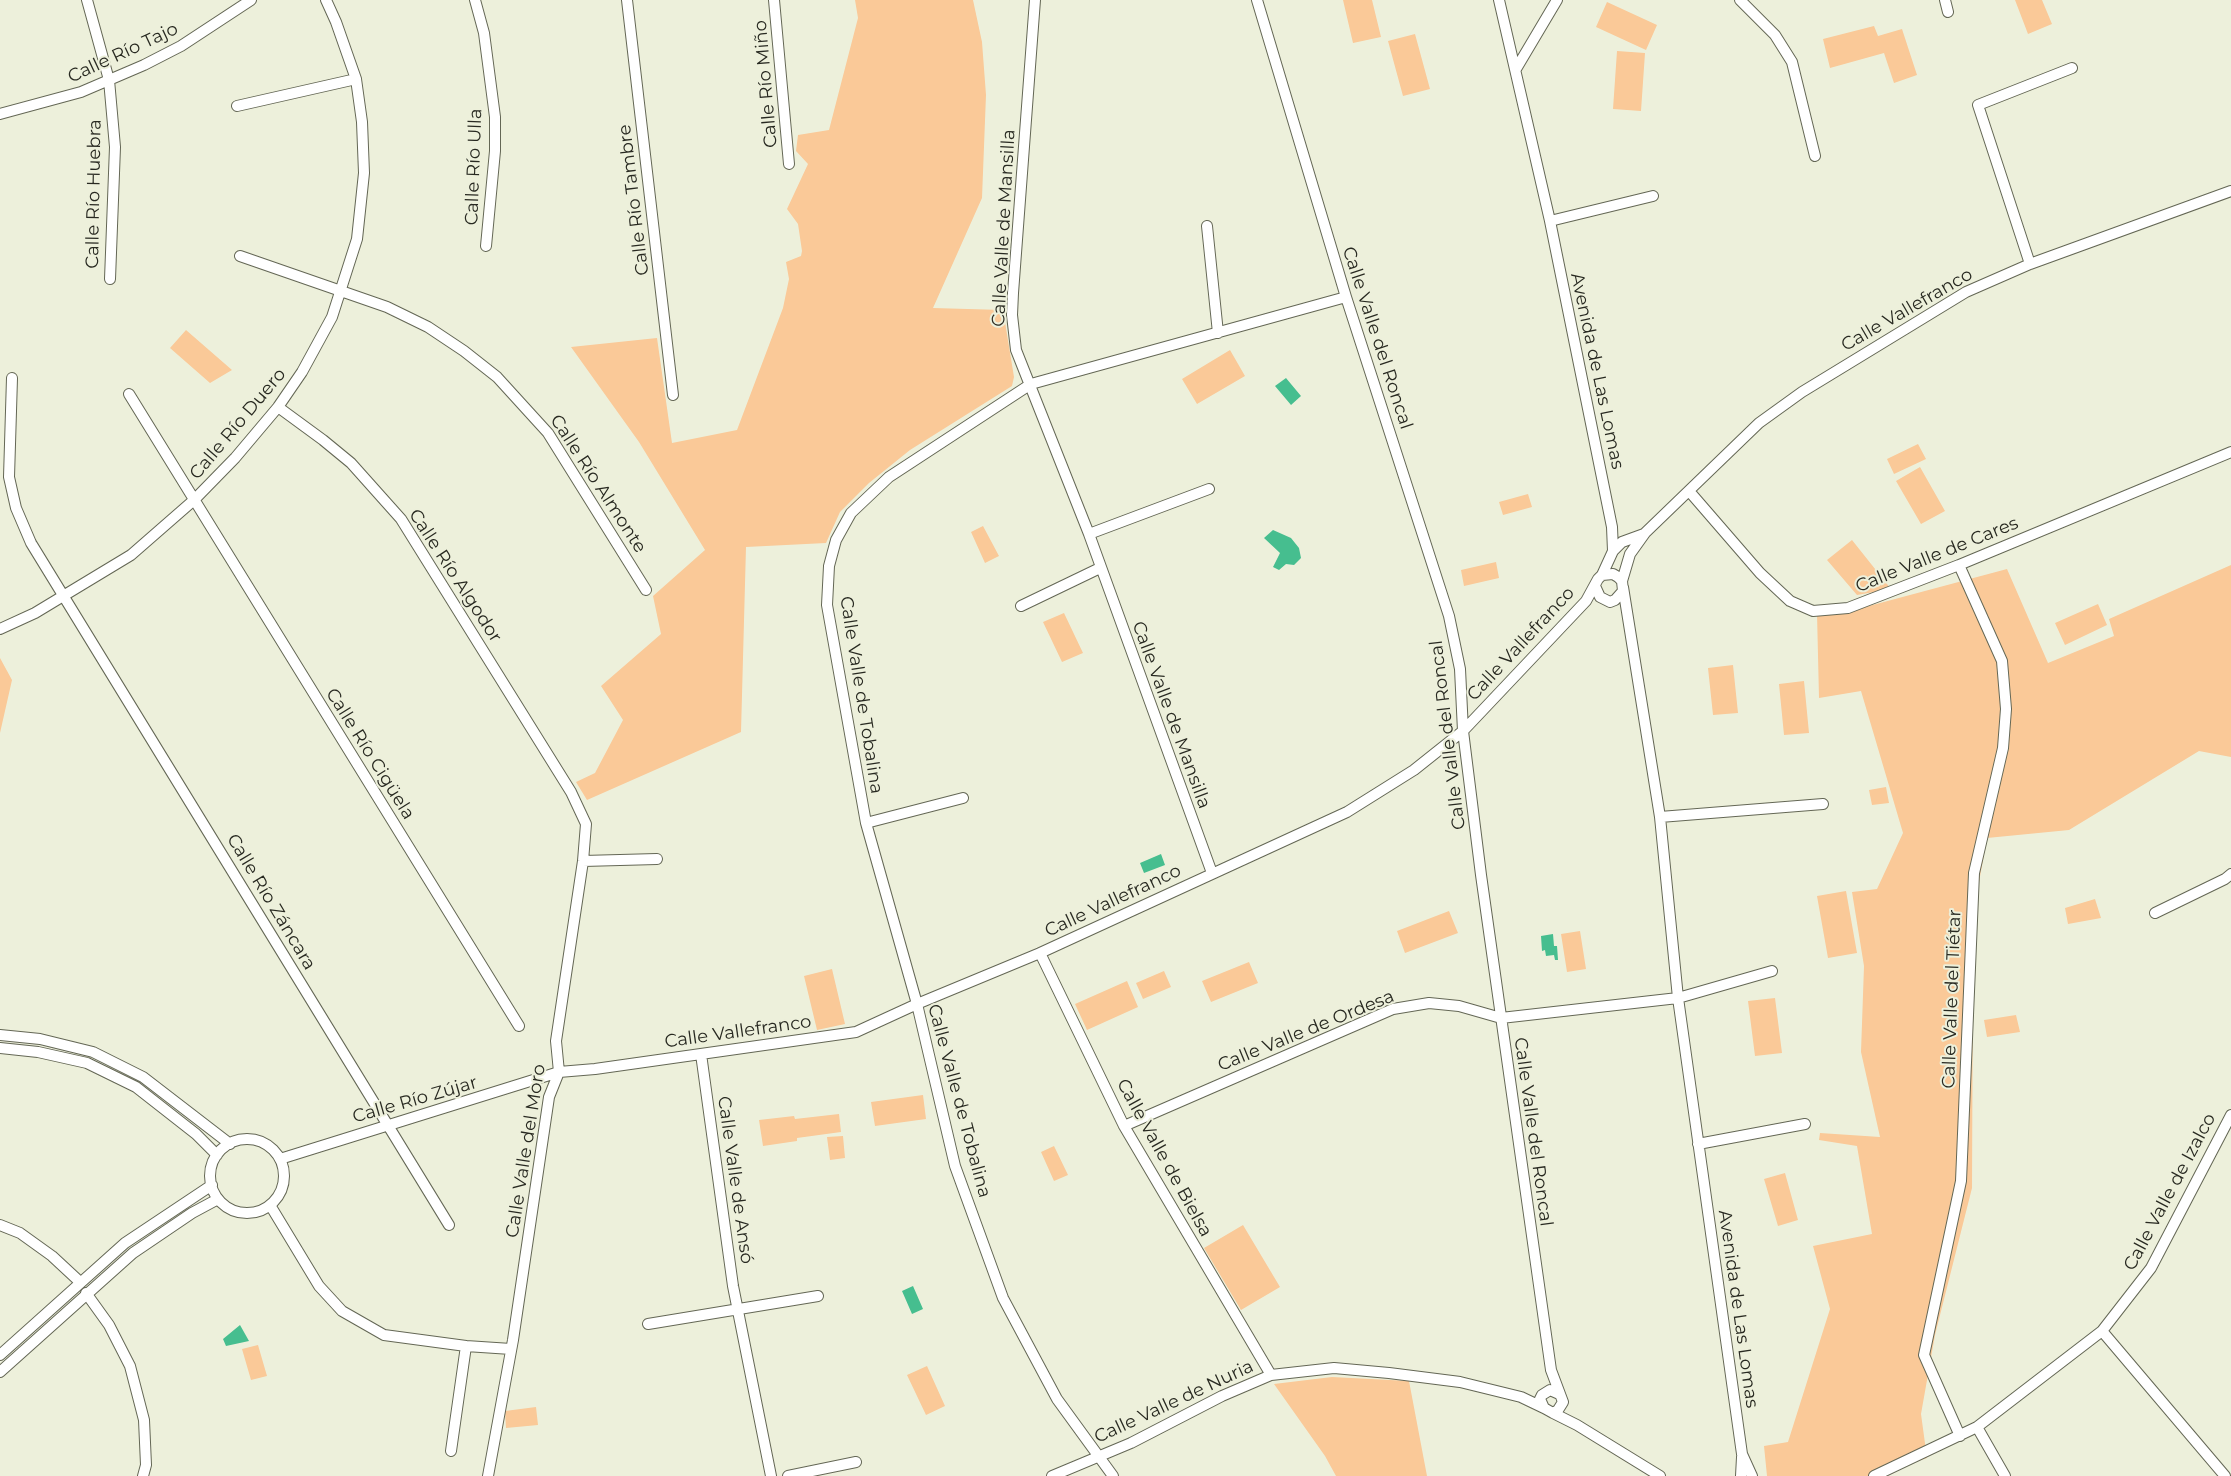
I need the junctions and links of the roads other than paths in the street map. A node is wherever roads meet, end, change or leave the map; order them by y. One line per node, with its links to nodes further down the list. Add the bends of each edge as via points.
1 (87, 0): 17 (street, Calle Río Huebra)
2 (251, 0): 17 (street, Calle Río Tajo, via 181,46)
3 (326, 0): 16 (street, Calle Río Duero)
4 (475, 0): 26 (street, Calle Río Ulla, via 484,33 495,117)
5 (627, 0): 36 (street, Calle Río Tambre)
6 (774, 0): 21 (street, Calle Río Miño)
7 (1035, 0): 34 (street, Calle Valle de Mansilla, via 1012,316 1016,350)
8 (1257, 0): 31 (street, Calle Valle del Roncal)
9 (1499, 0): 15 (street, Avenida de Las Lomas)
10 (1558, 0): 15 (street)
11 (1740, 0): 20 (street, via 1775,35 1792,62)
12 (1945, 0): 13 (street)
13 (1948, 12)
14 (2072, 68): 28 (street, via 1978,105)
15 (1516, 69): 24 (street, Avenida de Las Lomas)
16 (356, 79): 18 (street); 30 (street, Calle Río Duero, via 364,173 357,239)
17 (109, 80): 19 (street, Calle Río Tajo, via 81,92); 29 (street, Calle Río Huebra, via 115,148)
18 (236, 106)
19 (0, 114)
20 (1815, 156)
21 (789, 164)
22 (2231, 191): 28 (street, Calle Vallefranco)
23 (1653, 196): 24 (street)
24 (1550, 221): 42 (street, Avenida de Las Lomas)
25 (1208, 226): 32 (street)
26 (486, 246)
27 (240, 256): 30 (street, Calle Río Almonte)
28 (2030, 264): 40 (street, Calle Vallefranco, via 1966,292 1802,392 1759,423)
29 (110, 279)
30 (341, 291): 37 (street, Calle Río Duero, via 316,348); 53 (street, Calle Río Almonte, via 387,307 428,327 497,377 548,433)
31 (1346, 297): 32 (street, Calle Valle de Tobalina); 59 (street, Calle Valle del Roncal, via 1449,616 1460,669)
32 (1218, 333): 34 (street, Calle Valle de Tobalina)
33 (12, 378): 54 (street, Calle Río Záncara, via 10,477 16,508 31,543)
34 (1031, 384): 44 (street, Calle Valle de Mansilla); 64 (street, Calle Valle de Tobalina, via 889,477 851,513 836,540 829,566 827,605)
35 (129, 394): 41 (street, Calle Río Cigüela)
36 (673, 395)
37 (278, 407): 41 (street, Calle Río Duero); 60 (street, Calle Río Algodor, via 350,463 401,519)
38 (2231, 452): 48 (street, Calle Valle de Cares)
39 (1209, 489): 44 (street)
40 (1689, 491): 43 (street, Calle Vallefranco); 48 (street, Calle Valle de Cares, via 1760,573 1790,601 1813,611 1848,608)
41 (194, 500): 54 (street, Calle Río Duero, via 130,555); 75 (street, Calle Río Cigüela)
42 (1612, 527): 45 (street, Avenida de Las Lomas); 46 (street, Avenida de Las Lomas)
43 (1645, 533): 45 (street, Calle Vallefranco); 47 (street, Calle Vallefranco)
44 (1089, 534): 49 (street, Calle Valle de Mansilla)
45 (1622, 542): 46 (street, Calle Vallefranco); 47 (street)
46 (1613, 551): 50 (street, Calle Vallefranco)
47 (1630, 554): 51 (street, Calle Vallefranco)
48 (1959, 566): 111 (street, Calle Valle del Tiétar, via 2002,661 2006,709 2003,748 1974,873 1961,1181 1924,1355)
49 (1100, 568): 56 (street); 67 (street, Calle Valle de Mansilla)
50 (1602, 575): 51 (street, via 1613,574); 52 (street)
51 (1622, 583): 55 (street, via 1620,596); 57 (street, Avenida de Las Lomas)
52 (1595, 586): 55 (street, via 1600,597); 59 (street, Calle Vallefranco, via 1586,601)
53 (646, 590)
54 (64, 596): 58 (street, Calle Río Duero); 82 (street, Calle Río Záncara)
55 (1610, 602): 57 (street)
56 (1021, 606)
57 (1628, 622): 63 (street, Avenida de Las Lomas)
58 (0, 629)
59 (1463, 731): 67 (street, Calle Vallefranco, via 1414,770 1348,812); 74 (street, Calle Valle del Roncal)
60 (571, 792): 66 (street, Calle Valle del Moro, via 586,824)
61 (963, 798): 64 (street, Calle Valle de Tobalina)
62 (1823, 804): 63 (street)
63 (1660, 817): 72 (street, Avenida de Las Lomas)
64 (866, 823): 73 (street, Calle Valle de Tobalina)
65 (658, 859): 66 (street)
66 (583, 861): 79 (street, Calle Valle del Moro, via 556,1041)
67 (1212, 873): 70 (street, Calle Vallefranco)
68 (2231, 874): 69 (street)
69 (2154, 913)
70 (1040, 953): 73 (street, Calle Vallefranco); 83 (street, Calle Valle de Bielsa)
71 (1772, 971): 72 (street, Calle Valle de Ordesa)
72 (1678, 998): 74 (street, Calle Valle de Ordesa); 85 (street, Avenida de Las Lomas)
73 (917, 1004): 78 (street, Calle Vallefranco, via 856,1032); 114 (street, Calle Valle de Tobalina, via 956,1166 1003,1298 1057,1399)
74 (1501, 1018): 83 (street, Calle Valle de Ordesa, via 1459,1006 1429,1003 1394,1009); 102 (street, Calle Valle del Roncal)
75 (519, 1026)
76 (0, 1035): 84 (street, via 40,1039 94,1052 142,1077)
77 (0, 1048): 86 (street, via 38,1052 88,1064 136,1087 196,1134)
78 (702, 1054): 79 (street, Calle Vallefranco); 96 (street, Calle Valle de Ansó)
79 (559, 1072): 82 (street, Calle Río Zújar); 100 (street, Calle Valle del Moro, via 549,1098)
80 (2231, 1115): 98 (street, Calle Valle de Izalco, via 2151,1268)
81 (1805, 1124): 85 (street)
82 (388, 1125): 87 (street, Calle Río Zújar); 92 (street, Calle Río Záncara)
83 (1124, 1126): 104 (street, Calle Valle de Bielsa)
84 (230, 1144): 86 (street); 87 (street, via 241,1140 263,1143)
85 (1698, 1144): 113 (street, Avenida de Las Lomas)
86 (217, 1155): 88 (street, via 212,1169)
87 (280, 1159): 90 (street, via 284,1171 283,1184 279,1196)
88 (212, 1184): 89 (street); 93 (street, via 125,1243)
89 (218, 1199): 90 (street, via 225,1206 243,1213 252,1213); 94 (street, via 133,1253)
90 (270, 1205): 99 (street, via 319,1286 342,1311 384,1335)
91 (0, 1225): 93 (street, via 52,1256)
92 (449, 1225)
93 (80, 1282): 101 (street)
94 (86, 1293): 103 (street); 116 (street, via 109,1325 130,1366 144,1420)
95 (818, 1296): 96 (street)
96 (738, 1310): 97 (street); 118 (street, Calle Valle de Ansó)
97 (648, 1324)
98 (2102, 1332): 110 (street, Calle Valle de Izalco); 127 (street)
99 (466, 1346): 100 (street); 112 (street)
100 (512, 1349): 117 (street, Calle Valle del Moro)
101 (0, 1355)
102 (1551, 1370): 105 (street, Calle Valle del Roncal); 107 (street, Calle Valle del Roncal)
103 (0, 1372)
104 (1271, 1374): 106 (street, Calle Valle de Nuria, via 1334,1368 1460,1382); 114 (street, Calle Valle de Nuria, via 1131,1443)
105 (1544, 1393): 106 (street, Calle Valle de Nuria); 107 (street, via 1555,1390); 108 (street, via 1540,1399)
106 (1521, 1397): 108 (street, Calle Valle de Nuria)
107 (1561, 1398): 108 (street, via 1558,1410); 109 (street, Calle Valle de Nuria)
108 (1549, 1410): 109 (street, Calle Valle de Nuria)
109 (1577, 1425): 122 (street, Calle Valle de Nuria)
110 (1977, 1427): 111 (street, Calle Valle de Izalco); 126 (street)
111 (1960, 1436): 125 (street, Calle Valle de Izalco)
112 (451, 1451)
113 (1742, 1454): 123 (street); 124 (street, Avenida de Las Lomas)
114 (1099, 1455): 120 (street, Calle Valle de Nuria); 121 (street, Calle Valle de Tobalina)
115 (856, 1462): 119 (street)
116 (144, 1476)
117 (488, 1476)
118 (771, 1476)
119 (788, 1476)
120 (1052, 1476)
121 (1113, 1476)
122 (1660, 1476)
123 (1741, 1476)
124 (1752, 1476)
125 (1874, 1476)
126 (2005, 1476)
127 (2225, 1476)

